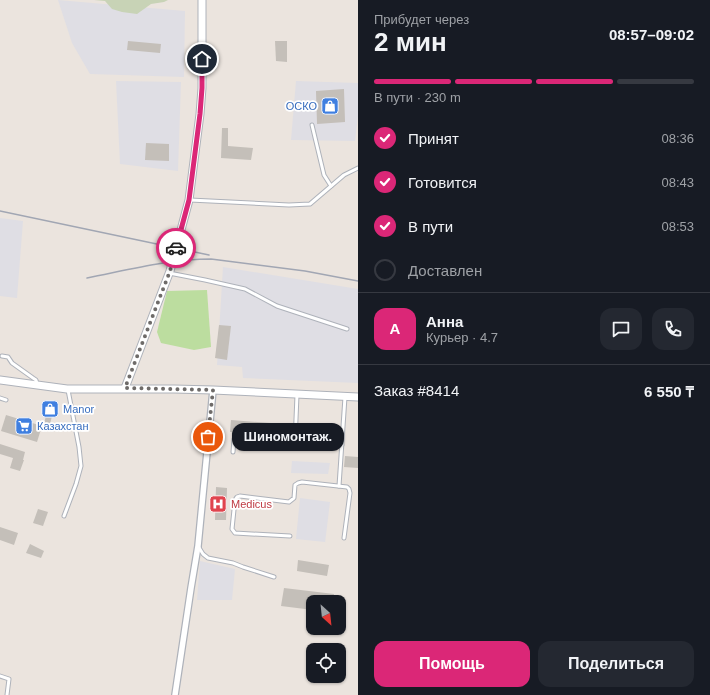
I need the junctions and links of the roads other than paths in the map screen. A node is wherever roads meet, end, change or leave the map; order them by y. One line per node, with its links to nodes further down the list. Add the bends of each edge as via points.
1 (202, 0): 5 (street, via 202,94)
2 (312, 125): 4 (lane, via 324,175)
3 (358, 168): 4 (lane)
4 (331, 186): 5 (lane, via 310,204)
5 (189, 200): 6 (street)
6 (169, 274): 7 (lane, via 245,289 277,306); 11 (street)
7 (348, 329)
8 (2, 356): 10 (lane, via 8,357 12,363 36,380)
9 (0, 380): 10 (street)
10 (38, 385): 12 (street)
11 (125, 388): 12 (street); 13 (street)
12 (68, 389): 23 (lane, via 81,466)
13 (213, 390): 14 (street); 26 (street)
14 (297, 394): 15 (street); 19 (lane)
15 (345, 397): 16 (street); 20 (lane)
16 (358, 397)
17 (0, 398): 18 (lane)
18 (6, 400)
19 (294, 443): 20 (lane); 21 (lane, via 234,439)
20 (342, 445): 22 (lane)
21 (233, 452)
22 (339, 486): 24 (lane, via 298,483 295,486 294,498 289,502 237,497 233,531); 25 (lane, via 347,487 350,493)
23 (64, 516)
24 (290, 536)
25 (344, 538)
26 (198, 546): 27 (lane, via 208,558 233,563); 30 (street)
27 (274, 577)
28 (0, 676): 29 (lane, via 9,680)
29 (7, 695)
30 (175, 695)

